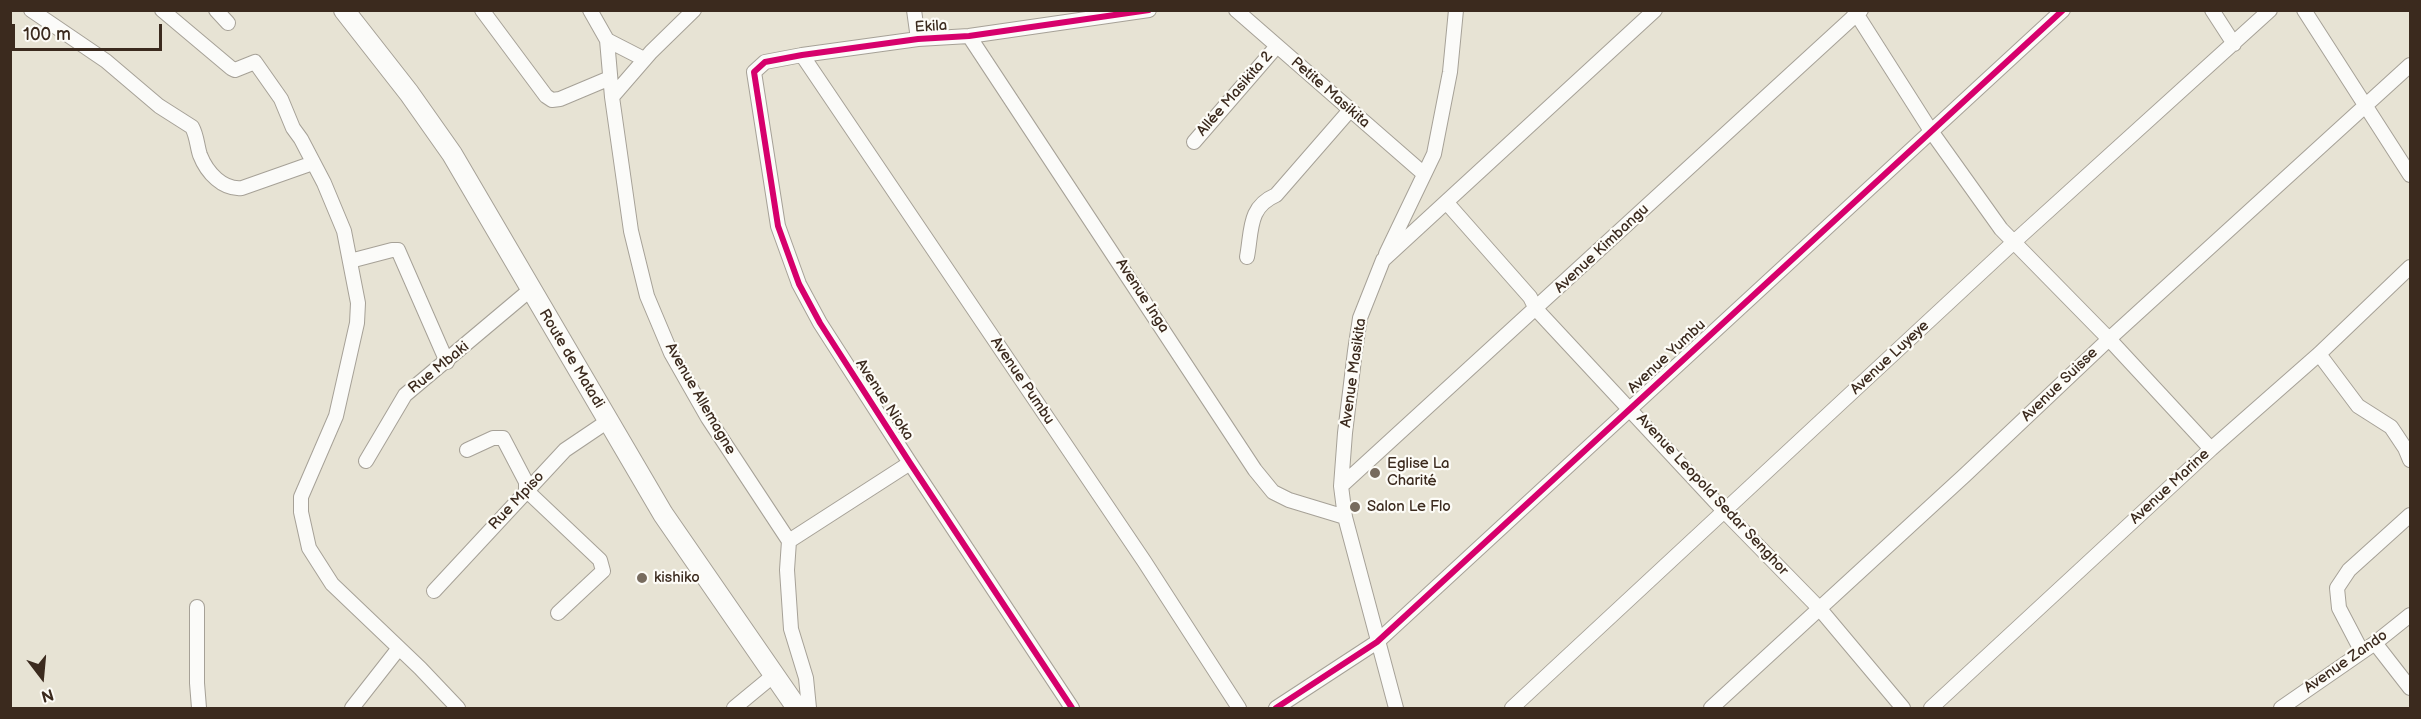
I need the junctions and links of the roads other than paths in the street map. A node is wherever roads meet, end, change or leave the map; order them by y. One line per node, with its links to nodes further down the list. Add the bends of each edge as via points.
1 (31, 10): 34 (street, via 192,127 200,155 221,185 242,188)
2 (162, 10): 34 (street, via 231,68 255,62 281,99)
3 (216, 10): 18 (street)
4 (344, 10): 43 (highway, Route de Matadi, via 452,154)
5 (482, 10): 28 (street, via 552,100)
6 (590, 10): 21 (street, Avenue Allemagne)
7 (694, 10): 25 (street)
8 (914, 10): 20 (street)
9 (1236, 10): 23 (street, Petite Masikita)
10 (1456, 10): 35 (street, via 1443,116 1434,154)
11 (1655, 10): 37 (street, Avenue Masikita)
12 (2063, 10): 32 (street, Avenue Yumbu)
13 (2212, 10): 22 (street)
14 (2270, 10): 22 (street, Avenue Luyeye)
15 (2304, 10): 30 (street)
16 (1149, 11): 19 (street, Ekila)
17 (1857, 12): 32 (street); 44 (street, Avenue Kimbangu)
18 (228, 23)
19 (969, 36): 20 (street, Ekila); 59 (street, Avenue Inga, via 1255,470 1273,492)
20 (918, 39): 24 (street, Ekila)
21 (608, 40): 25 (street); 28 (street, Avenue Allemagne)
22 (2234, 44): 38 (street, Avenue Luyeye)
23 (1277, 46): 31 (street, Petite Masikita); 33 (street, Allée Masikita 2)
24 (802, 55): 27 (street, Ekila, via 765,62); 79 (street, Avenue Pumbu)
25 (644, 59): 29 (street)
26 (2410, 65): 30 (street, Avenue Suisse)
27 (754, 72): 54 (street, Avenue Nioka, via 778,226 789,260 820,323)
28 (610, 78): 29 (street, Avenue Allemagne)
29 (612, 97): 60 (street, Avenue Allemagne, via 631,231 647,296 671,353 708,418)
30 (2366, 105): 36 (street); 45 (street, Avenue Suisse)
31 (1350, 110): 35 (street, Petite Masikita); 39 (street, via 1276,195 1255,210)
32 (1931, 131): 38 (street, via 2001,229); 48 (street, Avenue Yumbu)
33 (1194, 142)
34 (314, 163): 41 (street, via 344,231)
35 (1424, 174): 40 (street)
36 (2410, 175)
37 (1448, 203): 40 (street, Avenue Masikita); 44 (street, Avenue Leopold Sedar Senghor, via 1530,297)
38 (2015, 241): 45 (street); 57 (street, Avenue Luyeye)
39 (1247, 257)
40 (1383, 260): 55 (street, Avenue Masikita, via 1360,318)
41 (350, 261): 47 (street, via 398,250); 68 (street, via 358,303 357,323 336,416 301,497 301,512 309,548 320,568)
42 (2410, 267): 46 (street, Avenue Marine)
43 (531, 291): 47 (street, Rue Mbaki); 49 (highway, Route de Matadi)
44 (1536, 309): 48 (street, Avenue Leopold Sedar Senghor); 55 (street, Avenue Kimbangu)
45 (2109, 339): 50 (street); 63 (street, Avenue Suisse)
46 (2319, 354): 50 (street, Avenue Marine); 52 (street, via 2358,406 2391,427)
47 (447, 362): 53 (street, Rue Mbaki, via 405,395)
48 (1629, 408): 57 (street, Avenue Leopold Sedar Senghor); 66 (street, Avenue Yumbu)
49 (608, 421): 56 (street, Rue Mpiso, via 565,450); 70 (highway, Route de Matadi, via 663,513)
50 (2211, 449): 85 (street, Avenue Marine)
51 (467, 450): 56 (street, via 493,438 503,438 526,482)
52 (2410, 460)
53 (366, 461)
54 (910, 463): 60 (street); 78 (street, Avenue Nioka)
55 (1341, 486): 59 (street, Avenue Masikita)
56 (526, 490): 61 (street, Rue Mpiso); 64 (street, via 602,563 603,571)
57 (1725, 512): 63 (street, Avenue Leopold Sedar Senghor); 82 (street, Avenue Luyeye)
58 (2410, 515): 69 (street, via 2349,570 2337,588 2339,608)
59 (1345, 517): 66 (street, Avenue Masikita)
60 (789, 541): 77 (street, via 791,628 806,678)
61 (434, 591)
62 (197, 607): 72 (street)
63 (1819, 608): 83 (street, Avenue Suisse); 84 (street, Avenue Leopold Sedar Senghor)
64 (558, 613)
65 (2410, 615): 67 (street, Avenue Zando)
66 (1377, 642): 80 (street, Avenue Yumbu); 81 (street, Avenue Masikita)
67 (2375, 643): 69 (street, Avenue Zando); 71 (street)
68 (399, 648): 73 (street); 74 (street)
69 (2362, 652): 86 (street, Avenue Zando)
70 (774, 675): 75 (street); 76 (highway, Route de Matadi)
71 (2410, 688)
72 (199, 708)
73 (352, 708)
74 (458, 708)
75 (734, 708)
76 (797, 708)
77 (809, 708)
78 (1072, 708)
79 (1239, 708)
80 (1276, 708)
81 (1396, 708)
82 (1512, 708)
83 (1711, 708)
84 (1903, 708)
85 (1931, 708)
86 (2281, 708)

